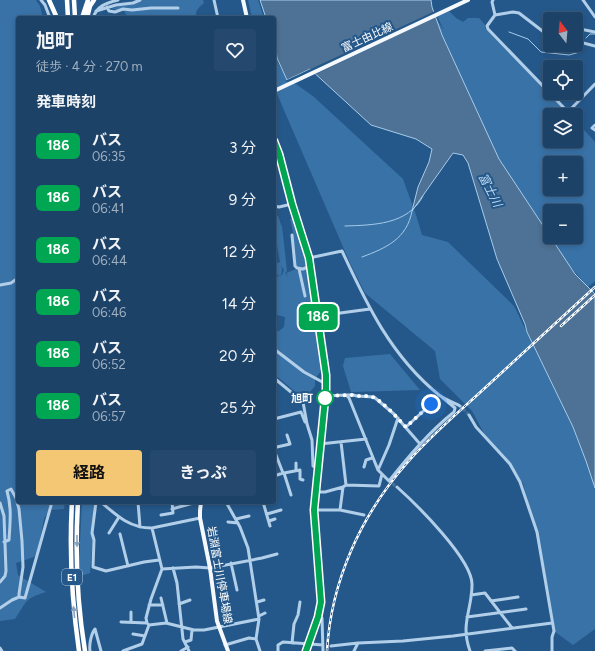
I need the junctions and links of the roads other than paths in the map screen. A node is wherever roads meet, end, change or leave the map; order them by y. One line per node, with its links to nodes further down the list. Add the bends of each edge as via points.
1 (41, 0): 18 (street)
2 (49, 0): 19 (highway)
3 (67, 0): 20 (highway)
4 (74, 0): 21 (highway)
5 (88, 0): 22 (highway)
6 (94, 0): 23 (highway)
7 (118, 0): 16 (street, via 106,4)
8 (140, 0): 14 (street)
9 (214, 0): 25 (street)
10 (243, 0): 26 (main road)
11 (468, 0): 34 (main road, 富士由比線)
12 (493, 0): 17 (street)
13 (583, 0): 27 (street)
14 (107, 7): 15 (street, via 115,12 123,9); 16 (street)
15 (178, 8)
16 (96, 12): 24 (street)
17 (495, 15): 30 (street, via 518,13); 33 (street, via 488,29 568,112)
18 (49, 16)
19 (56, 16)
20 (68, 16)
21 (76, 16)
22 (83, 16)
23 (88, 16)
24 (94, 16)
25 (218, 16)
26 (247, 16)
27 (595, 17)
28 (583, 29): 29 (street)
29 (595, 31)
30 (543, 32)
31 (583, 43): 32 (street)
32 (595, 46)
33 (595, 84)
34 (276, 90)
35 (595, 125): 36 (street, via 592,128)
36 (595, 130)
37 (276, 146): 38 (main road)
38 (292, 204): 39 (street); 41 (main road)
39 (276, 206)
40 (292, 235): 43 (street, via 296,266)
41 (309, 258): 42 (main road); 47 (street, via 342,251)
42 (310, 266): 43 (street); 48 (main road)
43 (299, 269): 46 (street)
44 (16, 279): 45 (street)
45 (0, 285)
46 (305, 296)
47 (370, 309): 48 (street); 54 (street, via 402,357)
48 (318, 316): 51 (main road)
49 (276, 351): 51 (street, via 304,372)
50 (276, 380): 60 (street, via 302,400)
51 (326, 384): 53 (main road)
52 (346, 395): 53 (street); 59 (street, via 374,397); 63 (street, via 352,402)
53 (325, 396): 65 (main road)
54 (442, 397): 56 (street); 66 (street, via 455,408 454,412)
55 (431, 404): 61 (street)
56 (460, 406)
57 (469, 415): 151 (street, via 476,427 510,464 520,482 537,532)
58 (276, 418): 60 (street, via 301,412)
59 (398, 418): 61 (street); 74 (street)
60 (307, 424): 72 (street, via 312,440 312,466)
61 (406, 427): 66 (street)
62 (287, 435): 67 (street, via 290,444)
63 (366, 439): 64 (street); 69 (street)
64 (341, 442): 65 (street); 79 (street)
65 (320, 444): 72 (main road)
66 (420, 444): 76 (street, via 389,481)
67 (276, 446)
68 (276, 455): 75 (street)
69 (372, 458): 71 (street, via 366,460); 74 (street)
70 (296, 463): 73 (street)
71 (364, 467)
72 (318, 469): 81 (main road)
73 (296, 470): 75 (street); 78 (street, via 300,470 300,479)
74 (378, 470): 76 (street)
75 (283, 473): 77 (street); 82 (street)
76 (382, 474): 79 (street, via 379,486)
77 (276, 475)
78 (303, 480)
79 (345, 486): 81 (street); 100 (street)
80 (397, 487): 128 (street, via 442,532 458,554 472,579)
81 (315, 492): 99 (main road)
82 (291, 495)
83 (16, 498): 117 (street, via 11,489 8,491 11,504 9,540)
84 (0, 503): 117 (street, via 4,516)
85 (17, 504): 129 (street, via 23,567)
86 (51, 504): 129 (street, via 26,596 23,599)
87 (72, 504): 171 (highway, E1, one-way to 87, via 71,559)
88 (78, 504): 172 (highway, E1, one-way to 172, via 78,576)
89 (96, 504): 122 (street, via 92,533 93,566 106,571)
90 (103, 504): 105 (street)
91 (138, 504): 113 (street)
92 (172, 504): 97 (street)
93 (190, 504): 97 (street)
94 (201, 504): 106 (main road, 岩淵富士川停車場線)
95 (227, 504): 107 (street)
96 (264, 504): 101 (street)
97 (172, 509): 102 (street, via 173,514)
98 (281, 510): 101 (street)
99 (314, 510): 100 (street); 146 (main road, via 321,595)
100 (340, 510): 103 (street)
101 (267, 514): 109 (street)
102 (162, 515)
103 (364, 515)
104 (249, 516): 107 (street)
105 (119, 518): 113 (street); 115 (street)
106 (200, 518): 114 (street); 124 (main road, 岩淵富士川停車場線)
107 (236, 519): 111 (street)
108 (275, 519): 109 (street)
109 (269, 521): 112 (street)
110 (228, 522): 111 (street)
111 (238, 523): 120 (street)
112 (270, 526)
113 (140, 527): 114 (street)
114 (152, 528): 119 (street)
115 (109, 533)
116 (120, 534): 122 (street)
117 (4, 542): 126 (street, via 6,571)
118 (277, 554): 120 (street)
119 (159, 560): 122 (street); 125 (street)
120 (251, 560): 121 (street); 135 (street)
121 (232, 563): 124 (street); 127 (street)
122 (128, 566)
123 (173, 568): 124 (street); 125 (street); 137 (street)
124 (210, 568): 153 (main road, 岩淵富士川停車場線)
125 (162, 569): 138 (street)
126 (0, 582)
127 (237, 590)
128 (471, 595): 134 (street, via 485,593); 147 (street)
129 (19, 597): 140 (street)
130 (518, 597): 134 (street)
131 (161, 598): 139 (street)
132 (190, 600): 137 (street)
133 (264, 600): 135 (street)
134 (491, 601): 143 (street)
135 (257, 602): 145 (street)
136 (300, 602): 162 (street)
137 (179, 604): 154 (street)
138 (149, 605): 139 (street); 152 (street, via 146,618)
139 (163, 605): 150 (street)
140 (0, 608)
141 (526, 609): 143 (street)
142 (131, 612): 149 (street)
143 (501, 612): 147 (street); 155 (street)
144 (265, 613): 145 (street)
145 (259, 617): 153 (street); 160 (street)
146 (318, 617): 165 (main road); 166 (street, via 322,618)
147 (467, 617): 158 (street)
148 (121, 622): 149 (street)
149 (131, 622): 152 (street)
150 (167, 623): 152 (street); 154 (street)
151 (552, 623): 155 (street); 186 (street)
152 (148, 624): 159 (street)
153 (219, 627): 156 (street); 164 (main road, 岩淵富士川停車場線)
154 (182, 628): 156 (street); 161 (street)
155 (512, 628): 158 (street)
156 (192, 630): 161 (street, via 191,640)
157 (133, 634): 159 (street)
158 (466, 634): 163 (street); 183 (street)
159 (145, 636): 175 (street, via 142,644)
160 (256, 639): 164 (street, via 249,638); 178 (street)
161 (185, 642): 169 (street)
162 (292, 643): 165 (street); 179 (street, via 283,642 278,645)
163 (358, 643): 167 (street); 182 (street)
164 (225, 645): 177 (main road, 岩淵富士川停車場線)
165 (308, 645): 166 (street); 180 (main road)
166 (324, 645): 181 (street)
167 (331, 646)
168 (0, 648): 170 (street)
169 (189, 649): 176 (street)
170 (2, 651)
171 (78, 651)
172 (84, 651)
173 (90, 651): 174 (street, via 95,629)
174 (100, 651)
175 (122, 651)
176 (180, 651)
177 (228, 651)
178 (260, 651)
179 (278, 651)
180 (306, 651)
181 (324, 651)
182 (354, 651)
183 (470, 651)
184 (485, 651): 185 (street, via 512,648)
185 (515, 651)
186 (552, 651)

